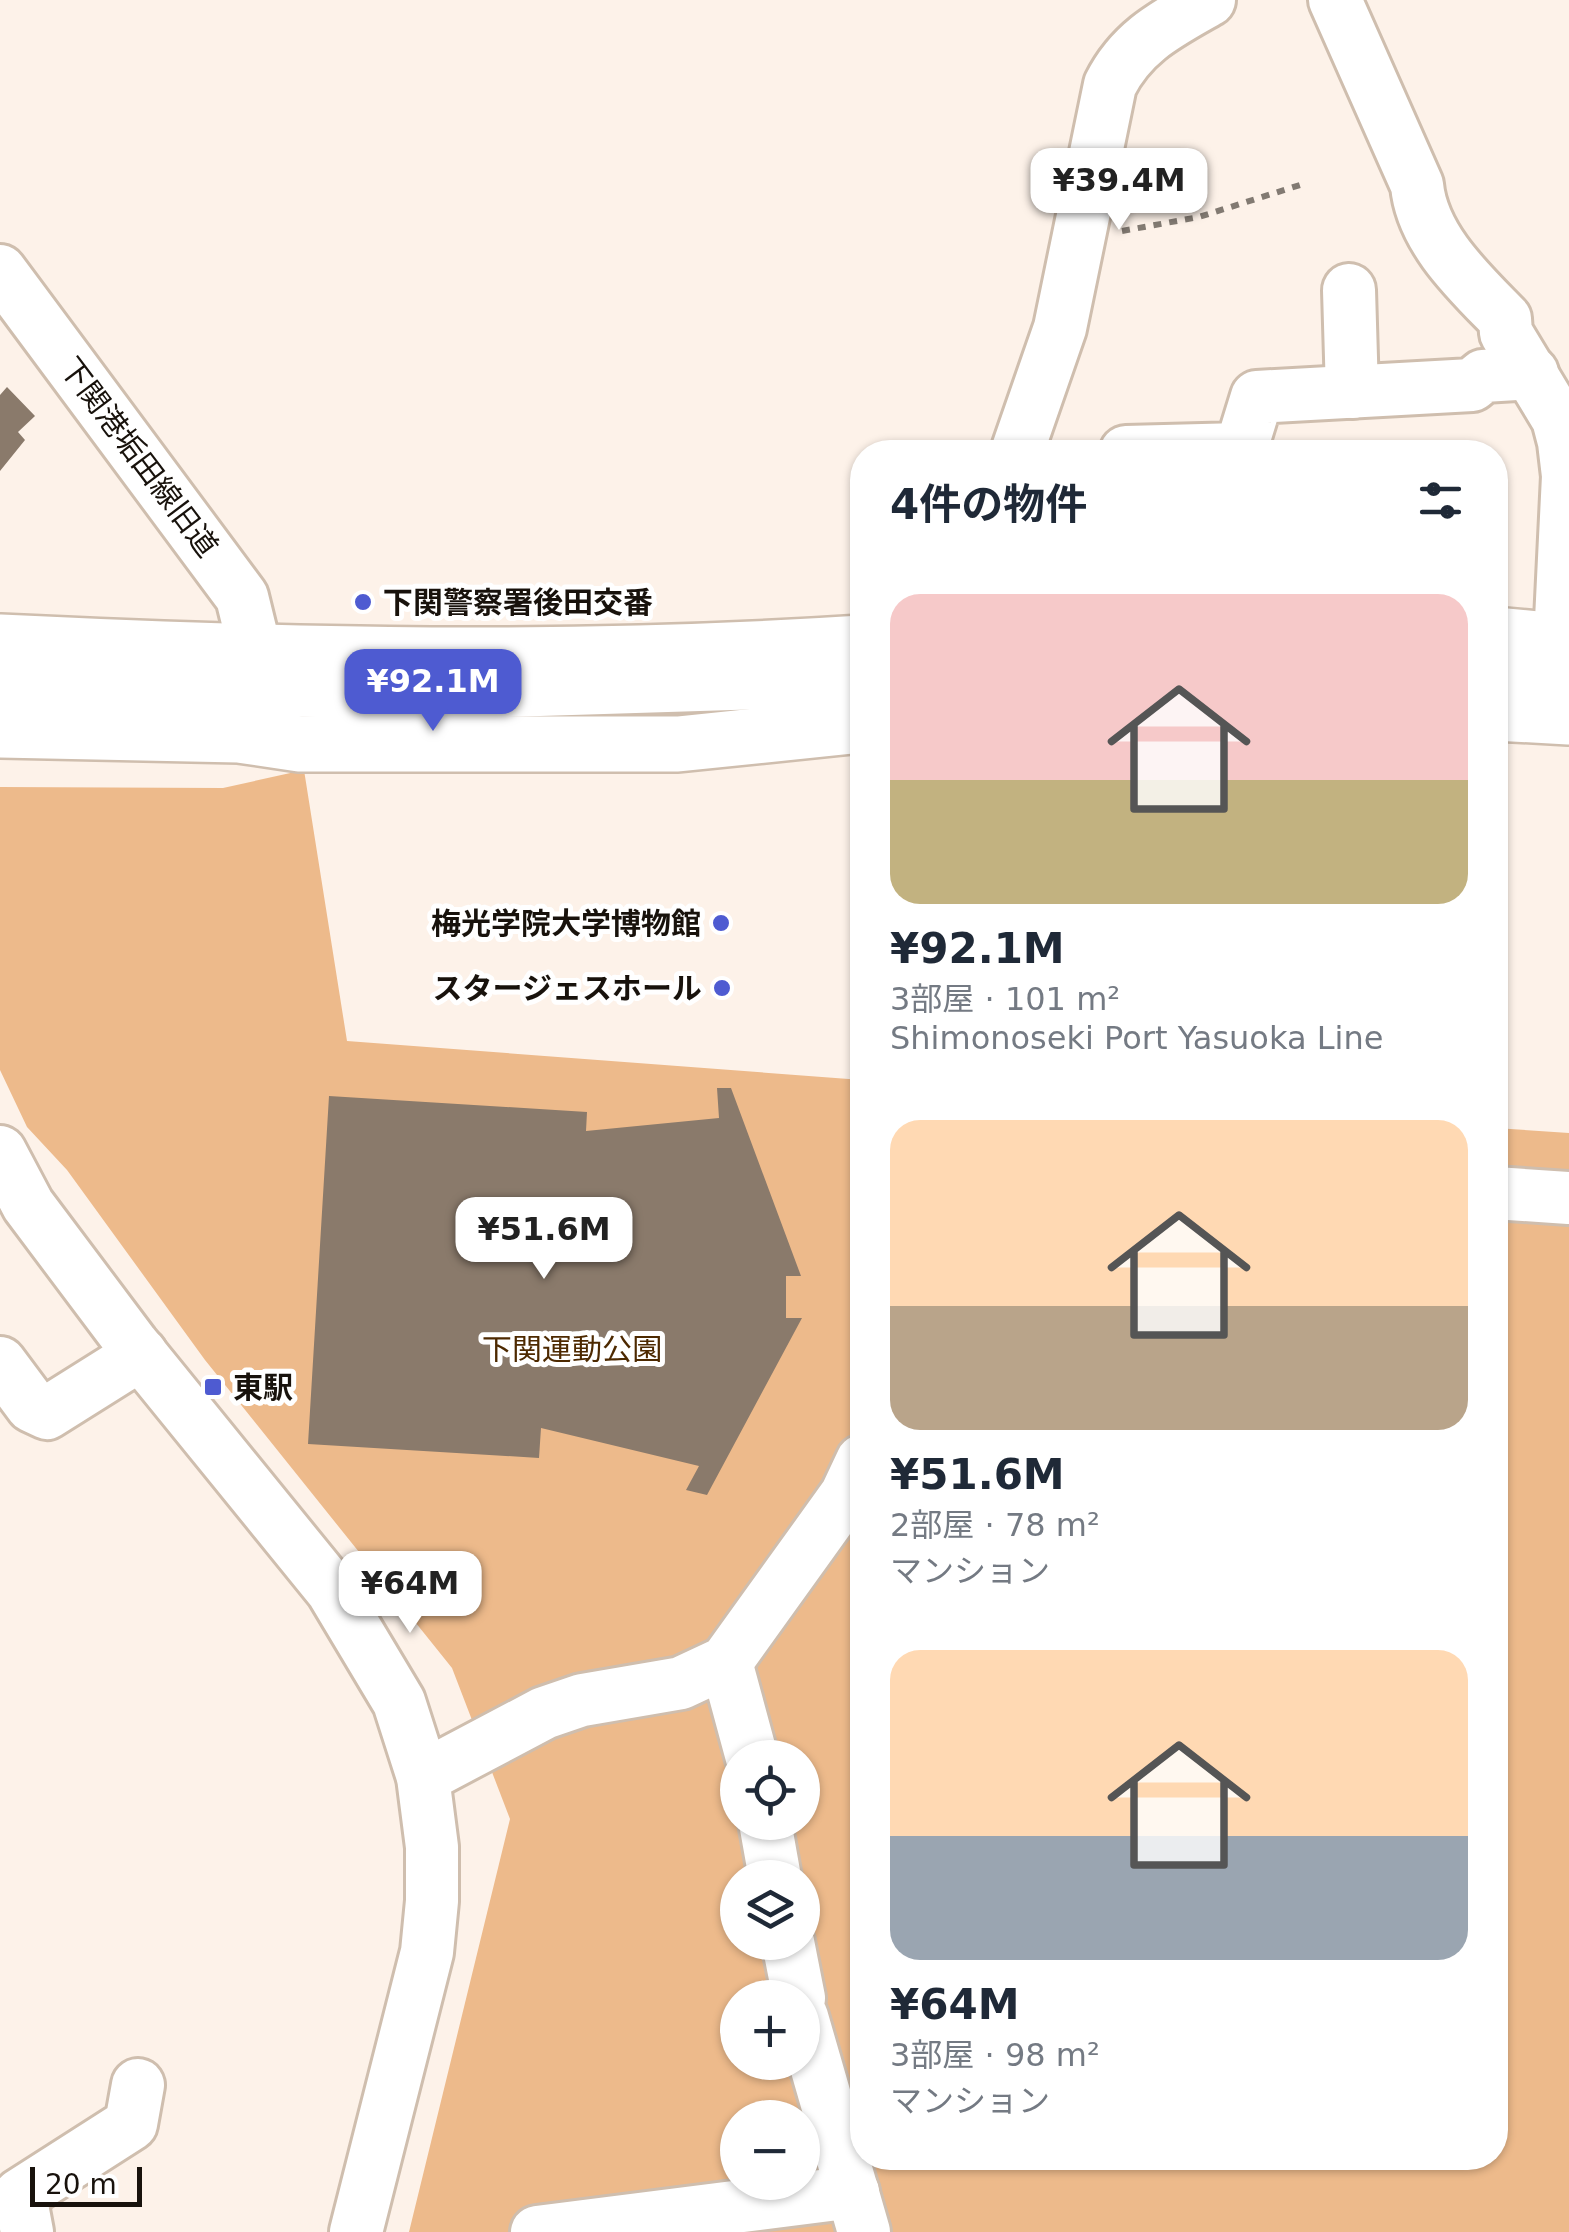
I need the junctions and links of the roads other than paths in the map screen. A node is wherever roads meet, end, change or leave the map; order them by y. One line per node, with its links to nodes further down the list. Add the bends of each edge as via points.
1 (1209, 0): 7 (street, via 1144,38 1120,64 1104,104 1060,328)
2 (1335, 0): 5 (street, via 1417,186 1419,209 1441,246 1505,320 1506,333)
3 (0, 270): 13 (street, 下関港垢田線旧道, via 242,597)
4 (1349, 290): 6 (street)
5 (1532, 373): 6 (street, via 1482,376 1472,385); 12 (street, via 1558,419 1568,463)
6 (1352, 392): 8 (street, via 1256,397)
7 (1029, 440)
8 (1244, 440)
9 (1508, 638): 12 (main road)
10 (0, 642): 13 (main road)
11 (850, 644): 13 (main road, via 700,654)
12 (1566, 653): 14 (street)
13 (256, 654)
14 (1508, 668)
15 (850, 680): 16 (street, via 442,693)
16 (0, 686)
17 (1508, 715): 18 (main road)
18 (1569, 717)
19 (850, 726): 20 (main road, via 678,744 300,744 239,734)
20 (0, 730)
21 (0, 1152): 24 (street, via 28,1205)
22 (1508, 1194): 23 (street)
23 (1569, 1198)
24 (141, 1354): 25 (street, via 47,1413 32,1406); 29 (street, via 332,1590 399,1702)
25 (0, 1363)
26 (850, 1487): 27 (street)
27 (726, 1662): 28 (street); 29 (street, via 681,1682 544,1714)
28 (747, 1740)
29 (424, 1777): 34 (street, via 432,1847 426,1952)
30 (820, 2080): 32 (street)
31 (138, 2084): 33 (street, via 131,2124 20,2195)
32 (858, 2212): 35 (street)
33 (27, 2232)
34 (356, 2232)
35 (536, 2232)

